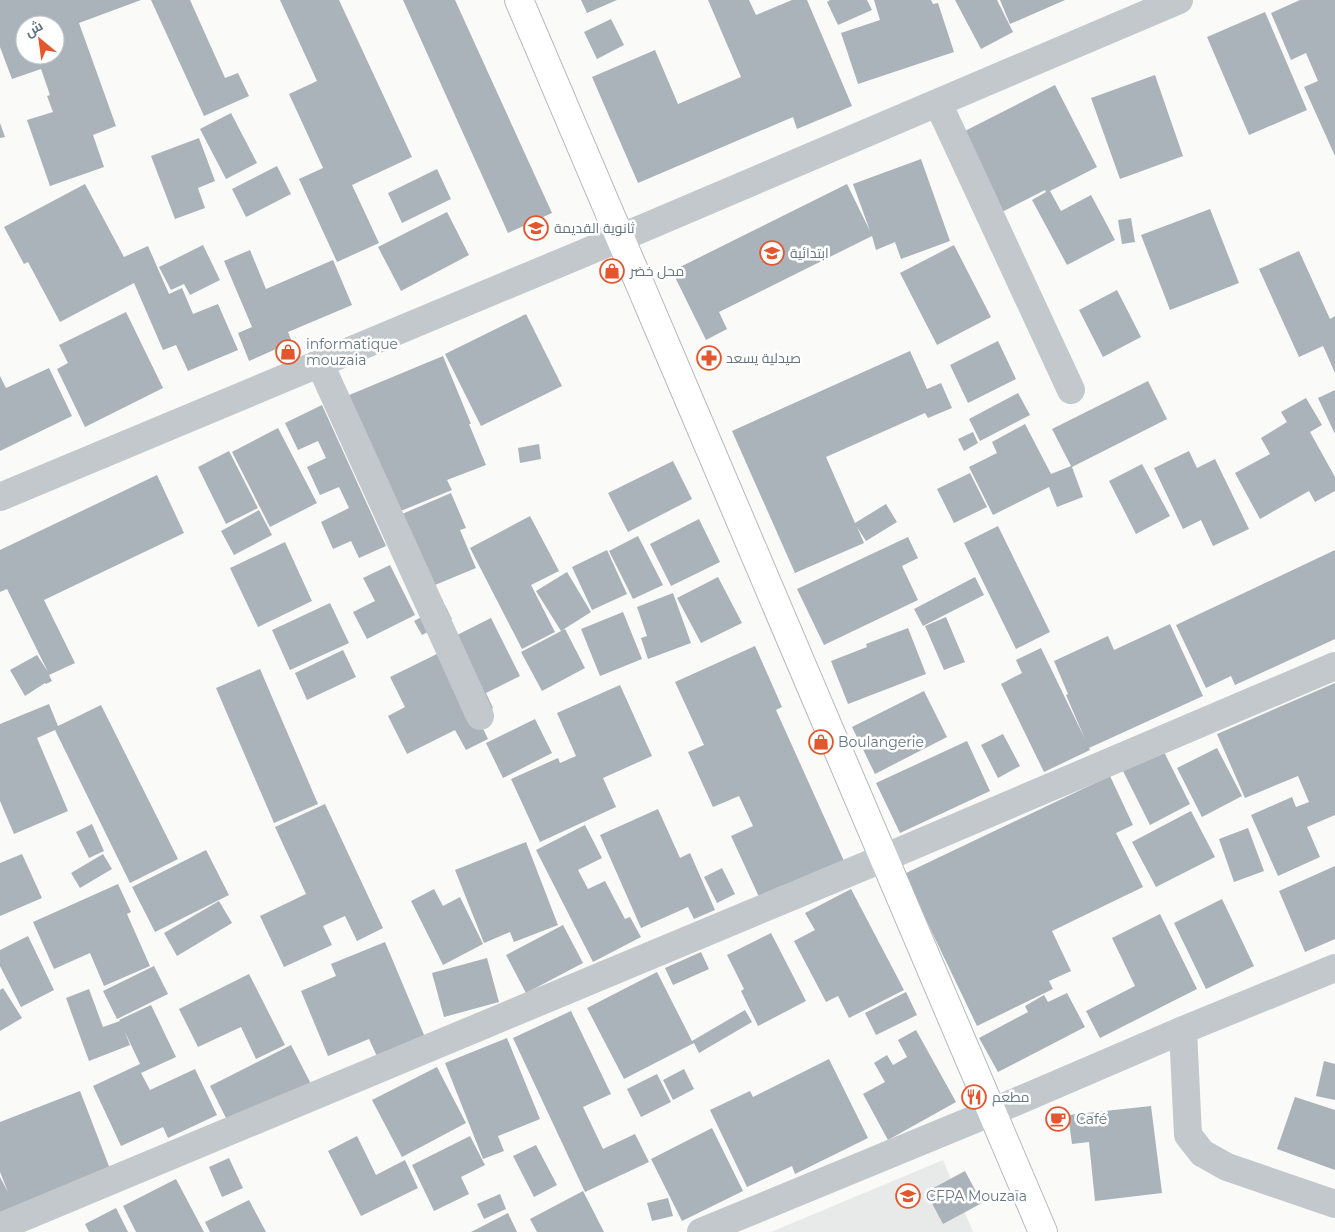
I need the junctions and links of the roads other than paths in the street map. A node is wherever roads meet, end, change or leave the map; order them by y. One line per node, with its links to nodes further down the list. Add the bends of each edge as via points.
1 (519, 0): 4 (main road)
2 (1179, 0): 3 (street)
3 (938, 103): 4 (street); 6 (street)
4 (620, 238): 5 (street); 10 (main road)
5 (320, 364): 7 (street); 9 (street)
6 (1071, 390)
7 (0, 497)
8 (1335, 666): 10 (street)
9 (480, 716)
10 (884, 858): 13 (main road); 15 (street)
11 (1335, 968): 12 (street)
12 (1183, 1030): 13 (street); 14 (street, via 1188,1135 1202,1153 1228,1168)
13 (992, 1112): 16 (street); 17 (main road)
14 (1335, 1204)
15 (0, 1227)
16 (701, 1232)
17 (1043, 1232)

